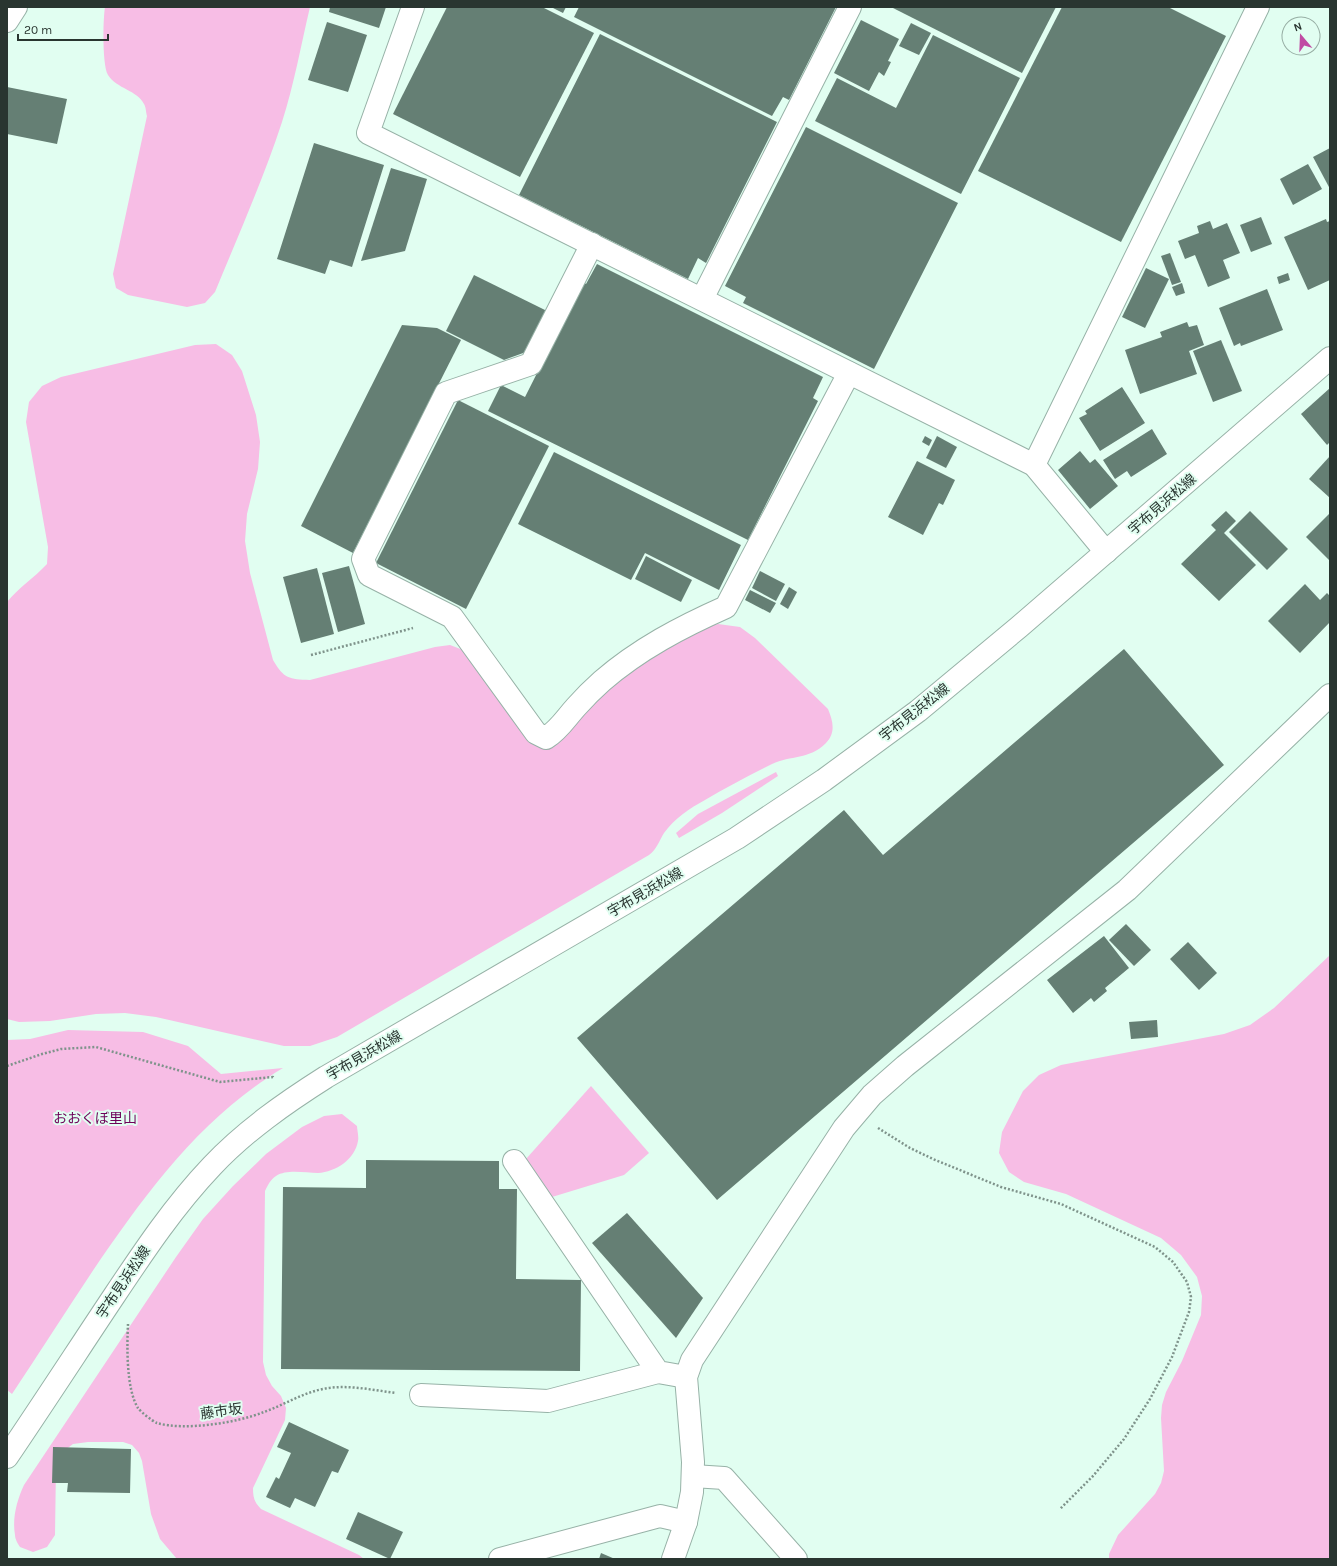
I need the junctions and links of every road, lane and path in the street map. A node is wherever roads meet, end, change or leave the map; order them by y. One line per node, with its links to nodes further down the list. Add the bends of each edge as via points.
1 (16, 7): 5 (street)
2 (413, 7): 6 (street, via 368,133)
3 (850, 7): 7 (street)
4 (1258, 7): 10 (street)
5 (7, 21)
6 (592, 244): 7 (street); 12 (street, via 531,364 446,393 363,559 368,575)
7 (702, 300): 9 (street)
8 (1330, 358): 11 (street, 宇布見浜松線)
9 (849, 373): 10 (street); 12 (street, via 726,607 661,639 630,659 602,682 556,732 546,738 536,733)
10 (1034, 465): 11 (street)
11 (1106, 552): 19 (street, 宇布見浜松線, via 918,712 824,780 737,838 332,1073 247,1132 180,1201)
12 (452, 617): 13 (path)
13 (311, 655)
14 (1330, 695): 17 (street, via 1127,890 905,1066 872,1095)
15 (7, 1066): 16 (path, via 61,1049 96,1047 220,1082)
16 (273, 1077)
17 (856, 1114): 21 (street, via 844,1128 692,1360); 25 (path, via 910,1148 933,1159 1001,1187 1061,1204 1155,1247 1173,1262 1187,1282 1191,1297 1189,1312 1172,1356 1150,1399 1124,1439 1094,1476)
18 (514, 1161): 20 (street)
19 (107, 1307): 22 (path, 藤市坂, via 128,1321 127,1354 131,1387 138,1408 155,1422 177,1426 239,1420 324,1388 346,1387); 23 (street, 宇布見浜松線)
20 (658, 1372): 21 (street); 22 (street, via 548,1401)
21 (686, 1377): 24 (street)
22 (421, 1394)
23 (7, 1458)
24 (693, 1476): 26 (street); 29 (street, via 724,1478)
25 (1060, 1509)
26 (686, 1522): 27 (street, via 660,1516); 28 (street)
27 (500, 1559)
28 (673, 1559)
29 (796, 1559)

